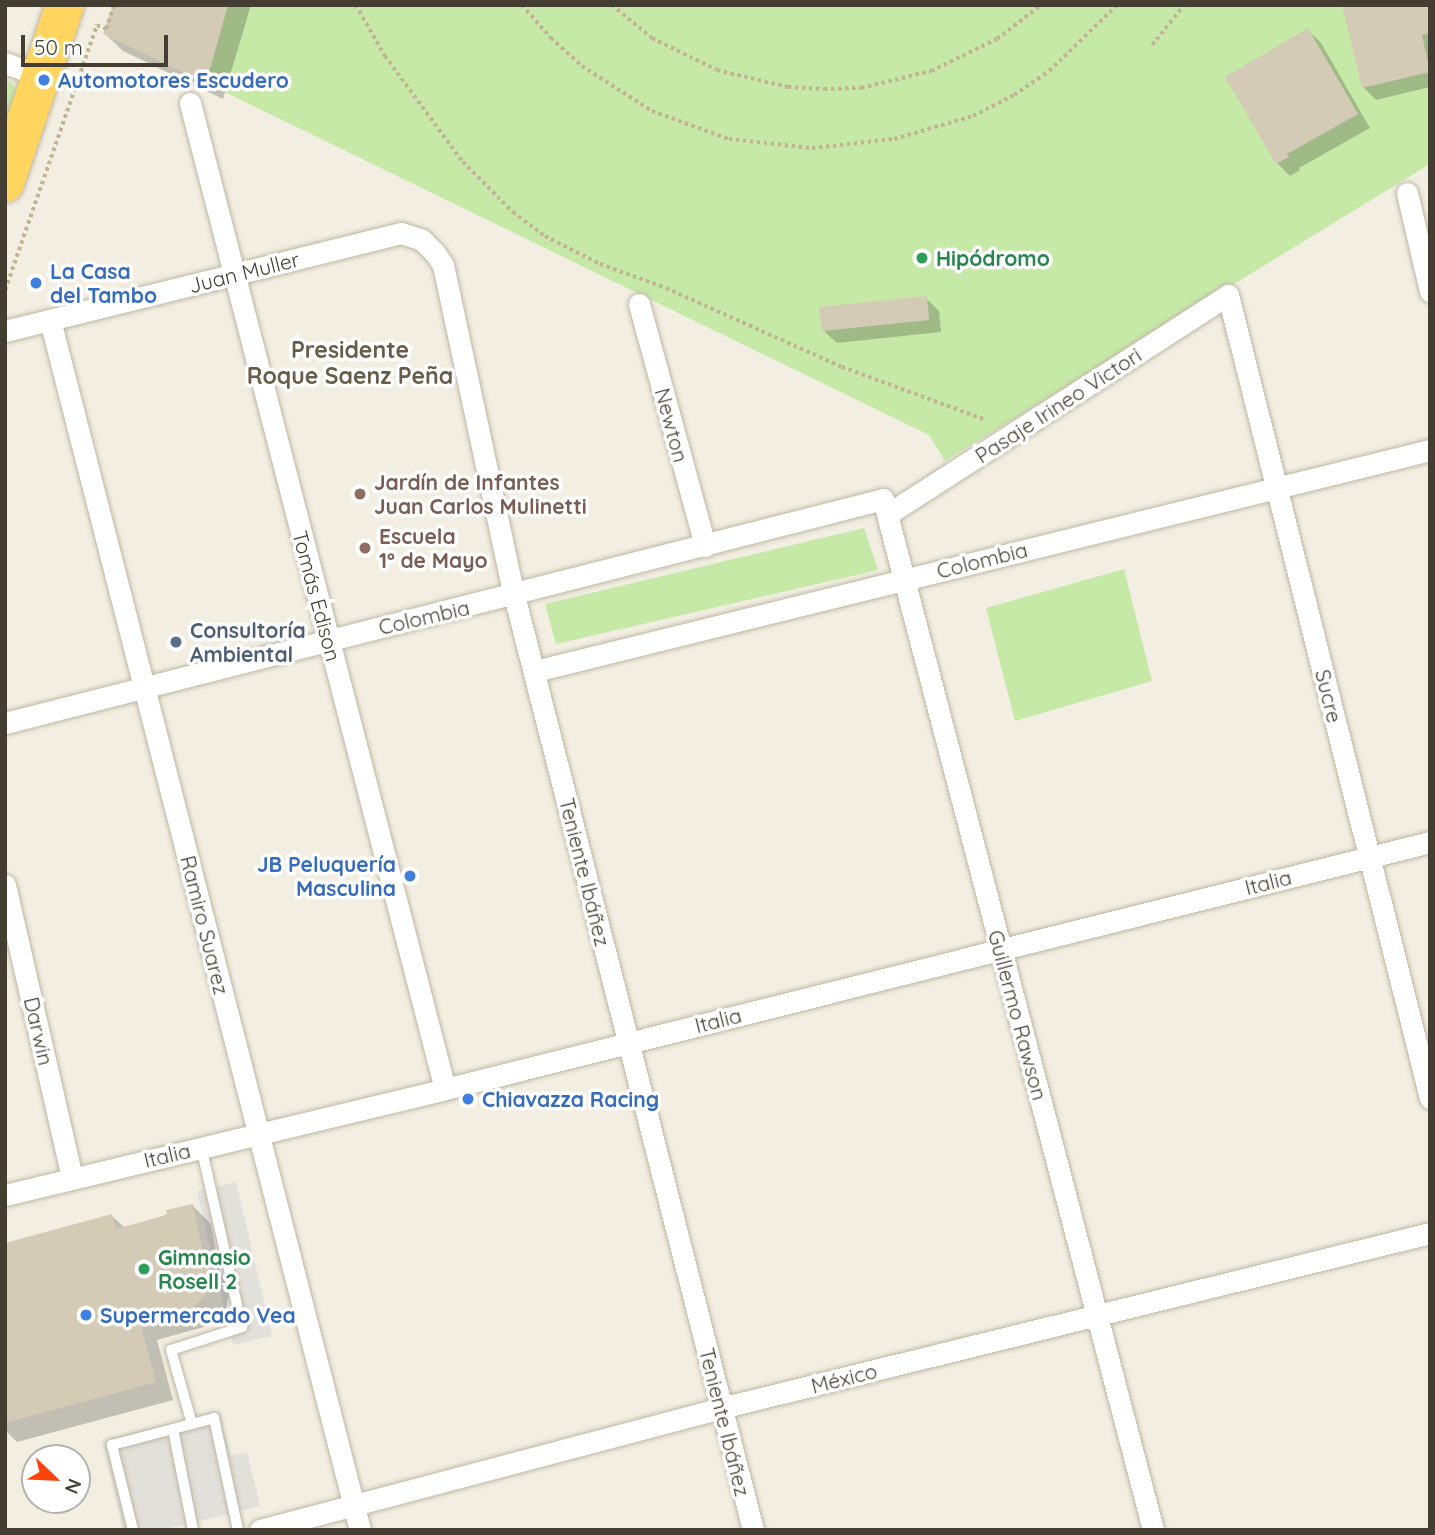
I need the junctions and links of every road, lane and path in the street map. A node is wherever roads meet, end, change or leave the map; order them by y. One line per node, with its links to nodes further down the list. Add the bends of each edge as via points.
1 (65, 5): 11 (highway)
2 (114, 5): 17 (path, via 106,29 97,26)
3 (356, 5): 23 (path, via 385,56 463,162 513,212 545,236 842,367)
4 (522, 5): 7 (path, via 582,66 652,111 729,139 812,148 894,139 973,116 1049,71)
5 (611, 5): 6 (path, via 652,38 717,70 788,87 824,89 885,83 932,71 997,40)
6 (1041, 5)
7 (1118, 5)
8 (1184, 5): 9 (path)
9 (1152, 45)
10 (5, 63): 11 (street)
11 (41, 76): 13 (highway)
12 (190, 103): 16 (street, Tomás Edison)
13 (5, 183)
14 (1407, 193): 18 (street)
15 (401, 233): 16 (street, Juan Muller); 29 (street, Teniente Ibáñez, via 422,240 443,265)
16 (234, 275): 21 (street, Juan Muller); 30 (street, Tomás Edison)
17 (5, 290)
18 (1430, 291)
19 (1228, 295): 25 (street, Sucre); 26 (street, Pasaje Irineo Victori)
20 (639, 303): 27 (street, Newton)
21 (50, 320): 22 (street, Juan Muller); 32 (street, Ramiro Suarez)
22 (5, 331)
23 (986, 420)
24 (1430, 450): 25 (street, Colombia)
25 (1277, 487): 28 (street, Colombia); 35 (street, Sucre)
26 (886, 507): 27 (street, Colombia); 28 (street, Guillermo Rawson)
27 (705, 546): 29 (street, Colombia)
28 (904, 580): 31 (street, Colombia); 37 (street, Guillermo Rawson)
29 (514, 595): 30 (street, Colombia); 31 (street, Teniente Ibáñez)
30 (329, 639): 32 (street, Colombia); 39 (street, Tomás Edison)
31 (534, 671): 38 (street, Teniente Ibáñez)
32 (144, 686): 33 (street, Colombia); 41 (street, Ramiro Suarez)
33 (5, 723)
34 (1430, 842): 35 (street, Italia)
35 (1369, 856): 37 (street, Italia); 40 (street, Sucre)
36 (5, 885): 43 (street, Darwin)
37 (1000, 950): 38 (street, Italia); 46 (street, Guillermo Rawson)
38 (627, 1043): 39 (street, Italia); 47 (street, Teniente Ibáñez)
39 (445, 1088): 41 (street, Italia)
40 (1430, 1098)
41 (259, 1133): 42 (street, Italia); 50 (street, Ramiro Suarez)
42 (201, 1147): 43 (street, Italia); 48 (lane, via 242,1326 171,1350)
43 (72, 1177): 44 (street, Italia)
44 (5, 1195)
45 (1430, 1233): 46 (street, México)
46 (1097, 1315): 47 (street, México); 57 (street, Guillermo Rawson)
47 (721, 1408): 50 (street, México); 56 (street, Teniente Ibáñez)
48 (192, 1424): 49 (lane); 53 (lane, via 214,1418)
49 (173, 1429): 51 (lane, via 112,1445); 52 (lane)
50 (354, 1505): 54 (street, México); 55 (street, Ramiro Suarez)
51 (133, 1530)
52 (193, 1530)
53 (238, 1530)
54 (260, 1530)
55 (360, 1530)
56 (752, 1530)
57 (1153, 1530)

